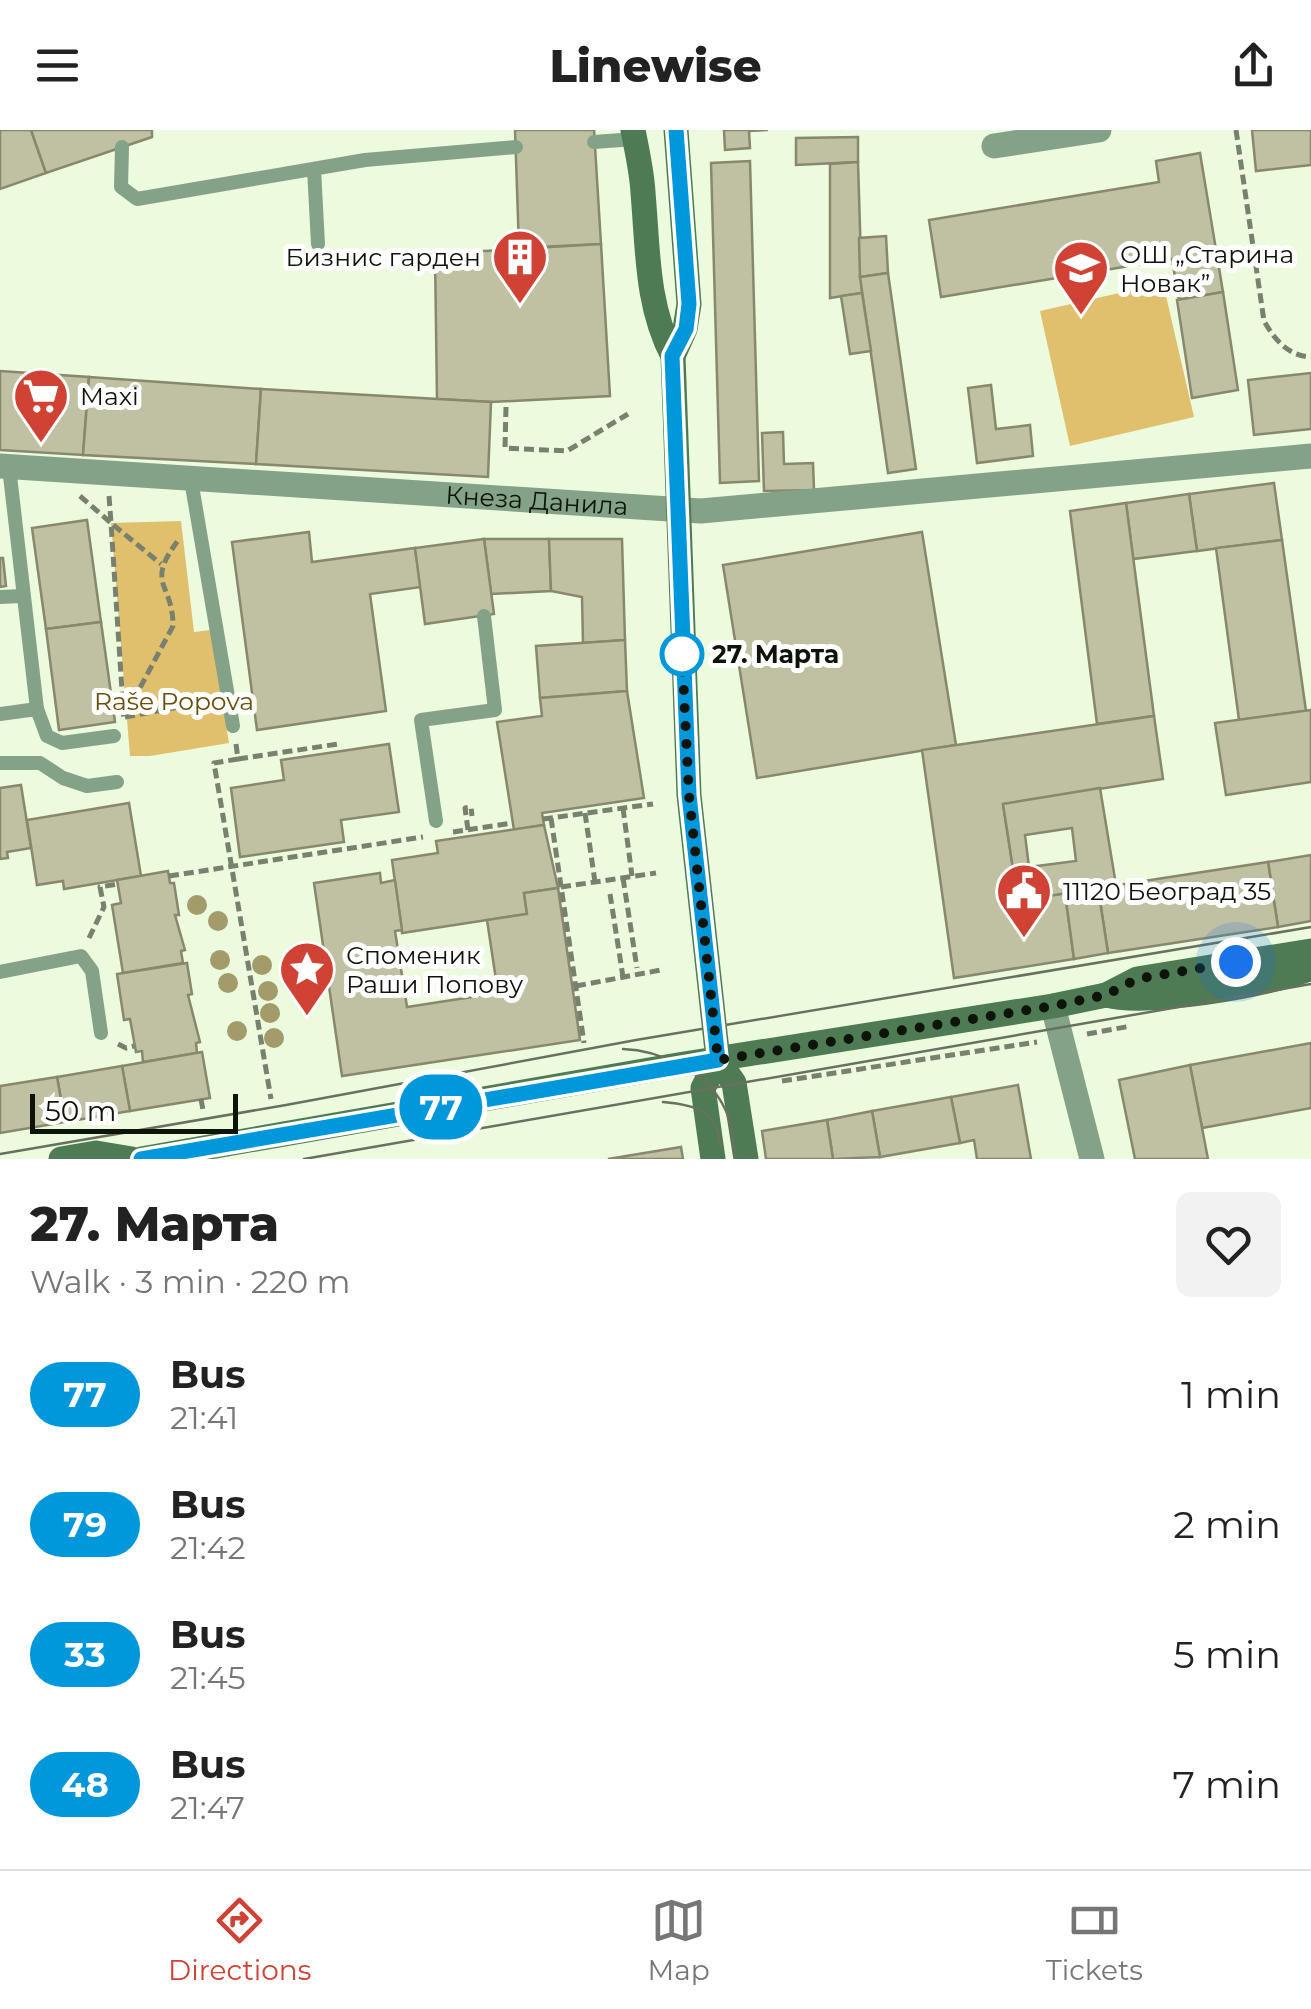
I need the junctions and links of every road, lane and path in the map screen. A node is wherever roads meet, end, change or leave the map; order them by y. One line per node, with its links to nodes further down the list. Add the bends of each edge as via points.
1 (676, 130): 11 (main road, via 689,304)
2 (1098, 130): 7 (street)
3 (1236, 130): 12 (path, via 1264,321 1286,350)
4 (634, 135): 5 (lane); 11 (main road, via 652,301)
5 (594, 142)
6 (122, 146): 9 (lane, via 121,187 138,200)
7 (994, 146)
8 (516, 147): 9 (lane)
9 (314, 169): 10 (lane)
10 (318, 244)
11 (672, 356): 20 (main road)
12 (1311, 358)
13 (506, 407): 14 (path, via 505,448 567,451)
14 (628, 414)
15 (1311, 456): 20 (street, Кнеза Данила)
16 (5, 466): 17 (street, Кнеза Данила); 24 (lane)
17 (191, 480): 20 (street, Кнеза Данила); 21 (lane)
18 (67, 484): 22 (path)
19 (108, 487): 22 (path)
20 (678, 510): 67 (main road, via 689,795)
21 (197, 514): 23 (path); 27 (lane)
22 (111, 523): 23 (path); 30 (path)
23 (162, 564): 30 (path, via 173,626)
24 (22, 596): 25 (lane); 28 (lane)
25 (0, 598)
26 (484, 616): 41 (lane, via 496,710 421,720)
27 (228, 698): 30 (path); 31 (lane)
28 (37, 709): 29 (lane); 32 (lane, via 54,741)
29 (0, 714)
30 (125, 716): 32 (path)
31 (233, 726)
32 (114, 736)
33 (338, 744): 44 (path, via 214,763)
34 (0, 764): 35 (lane, via 40,763 86,786)
35 (117, 782)
36 (653, 804): 37 (path)
37 (623, 808): 38 (path); 47 (path)
38 (584, 813): 49 (path); 51 (path, via 547,819)
39 (472, 816): 42 (path, via 471,807 465,808)
40 (513, 823): 42 (path)
41 (434, 828): 44 (path)
42 (468, 830): 43 (path)
43 (450, 833)
44 (232, 866): 46 (path); 68 (path)
45 (656, 873): 47 (path)
46 (169, 876)
47 (632, 876): 48 (path)
48 (623, 878): 49 (path); 53 (path)
49 (595, 882): 51 (path)
50 (118, 884): 56 (path, via 100,887 104,907)
51 (561, 887): 62 (path)
52 (610, 894): 54 (path)
53 (630, 930): 54 (path); 57 (path)
54 (616, 932): 61 (path)
55 (1311, 951): 63 (main road, via 1137,979)
56 (81, 956): 60 (lane); 65 (lane, via 92,970)
57 (636, 968)
58 (1311, 968): 63 (main road, via 1288,978 1141,1000)
59 (660, 970): 61 (path)
60 (0, 972)
61 (624, 977): 62 (path)
62 (576, 986): 66 (path)
63 (1106, 995): 64 (main road)
64 (1053, 1006): 67 (main road); 76 (street)
65 (101, 1034)
66 (584, 1043)
67 (718, 1060): 73 (main road); 74 (main road, via 703,1088); 75 (main road, via 734,1083)
68 (270, 1098)
69 (201, 1099): 70 (path)
70 (204, 1110)
71 (61, 1159): 72 (main road)
72 (132, 1159)
73 (141, 1159)
74 (713, 1159)
75 (746, 1159)
76 (1092, 1159)

